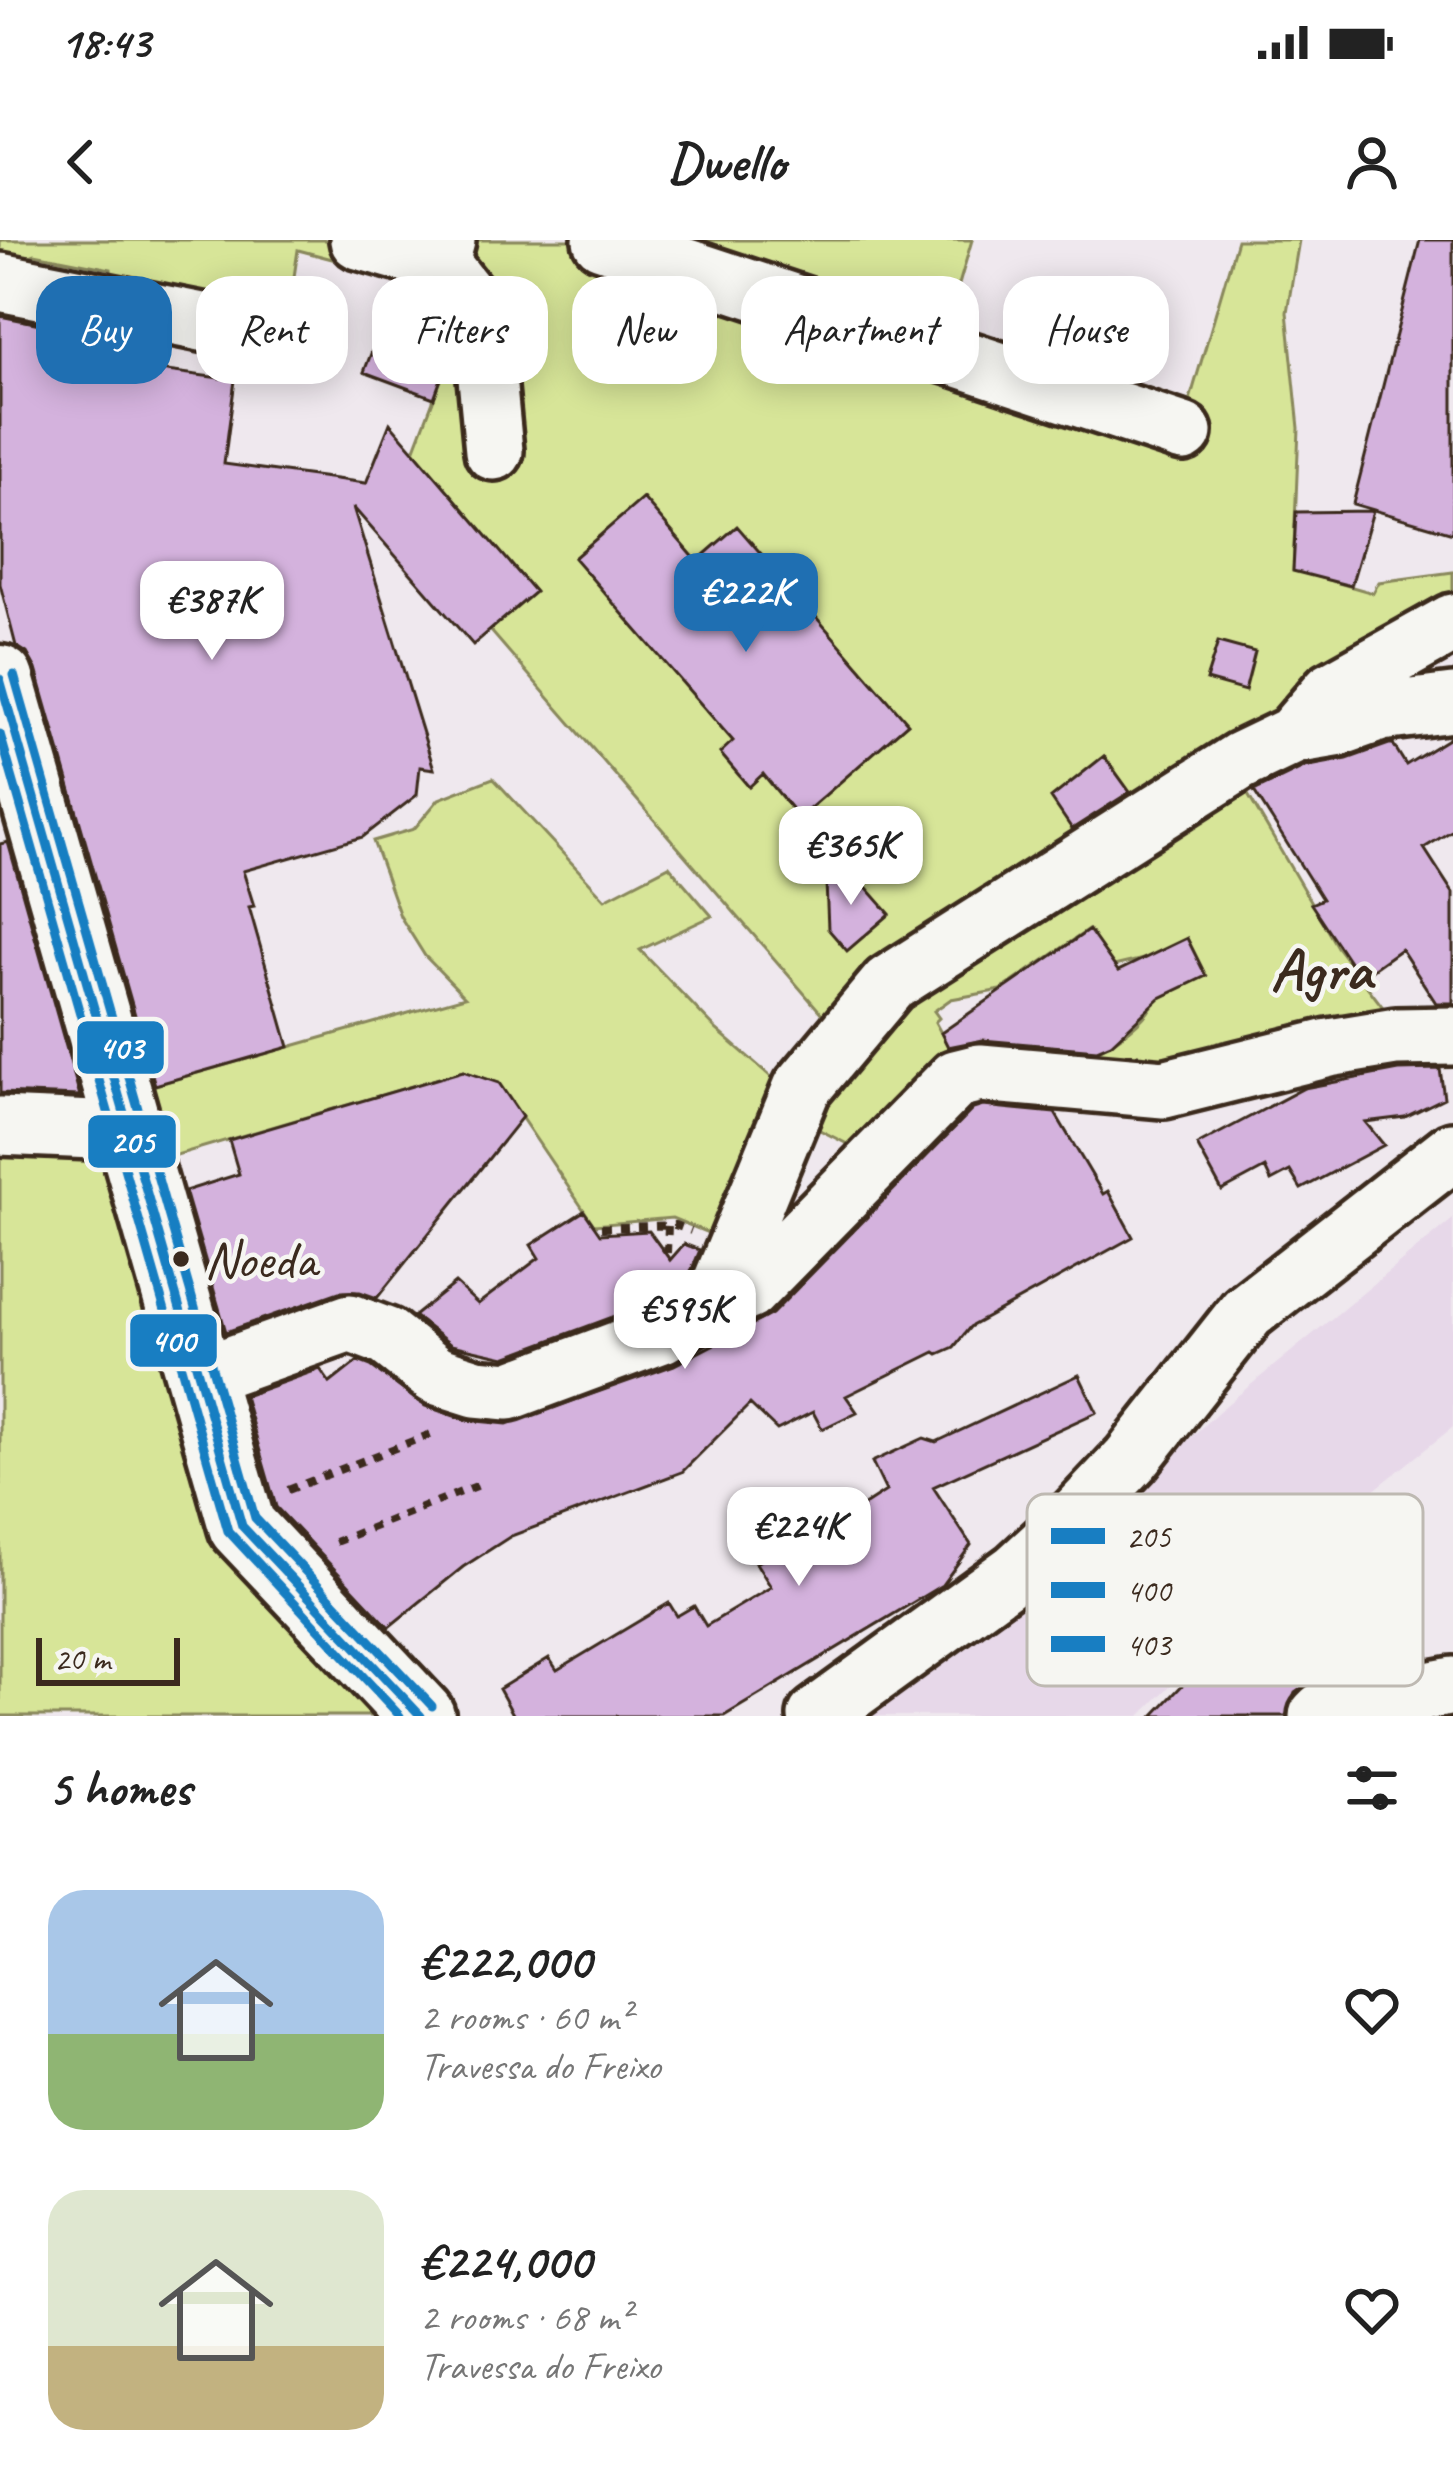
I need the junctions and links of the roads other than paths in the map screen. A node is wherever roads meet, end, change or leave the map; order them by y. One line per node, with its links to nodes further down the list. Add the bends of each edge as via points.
1 (359, 240): 3 (street)
2 (602, 240): 6 (street)
3 (443, 252): 7 (street, via 481,314)
4 (0, 282): 5 (street)
5 (196, 321)
6 (1183, 432)
7 (494, 451)
8 (1453, 623): 11 (street, via 1331,691)
9 (0, 679): 12 (main road)
10 (1453, 703): 11 (street)
11 (1294, 735): 17 (street, via 1240,761 889,984 802,1088)
12 (14, 785): 14 (main road)
13 (1453, 1036): 17 (street, via 1329,1048 1164,1089 980,1072 956,1079 773,1268 748,1291)
14 (128, 1123): 15 (street, via 94,1130); 18 (main road)
15 (0, 1126)
16 (1453, 1151): 19 (street, via 1247,1312)
17 (712, 1304): 18 (street, via 662,1334 509,1391 435,1375 387,1337 350,1323)
18 (198, 1377): 22 (main road, via 242,1526)
19 (1098, 1494)
20 (1027, 1562): 23 (street)
21 (1453, 1686): 24 (street)
22 (421, 1716)
23 (817, 1716)
24 (1318, 1716)

